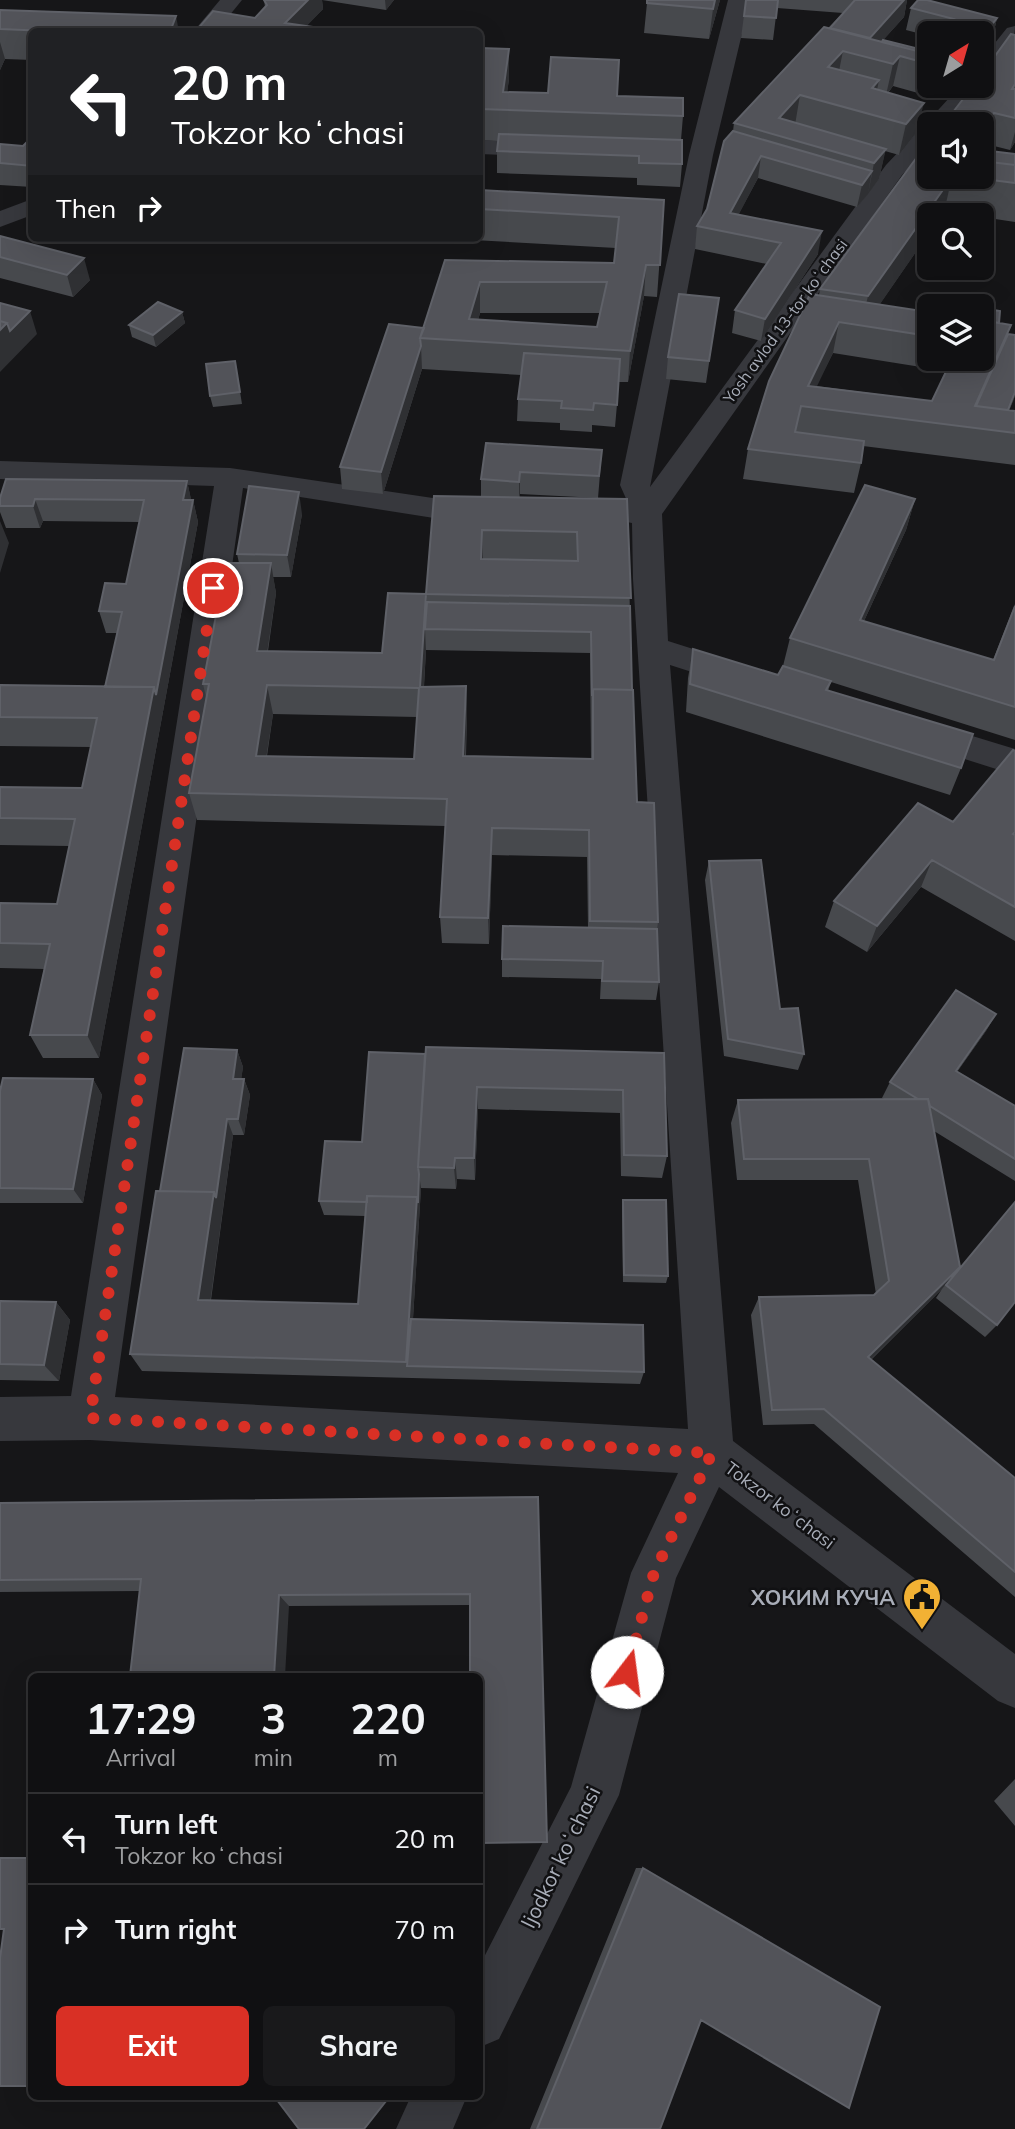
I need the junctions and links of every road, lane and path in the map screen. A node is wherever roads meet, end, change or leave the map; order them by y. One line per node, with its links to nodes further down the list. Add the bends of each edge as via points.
1 (231, 0): 3 (street)
2 (739, 0): 17 (street, via 687,154 635,485)
3 (207, 28)
4 (1015, 33): 5 (street)
5 (994, 58)
6 (961, 98): 7 (street)
7 (949, 112)
8 (917, 146): 17 (street, Yosh avlod 13-tor koʻchasi, via 894,170)
9 (483, 147): 10 (street)
10 (576, 150)
11 (28, 208): 12 (street)
12 (0, 220)
13 (0, 470): 14 (street)
14 (230, 477): 15 (street, via 453,511); 22 (street)
15 (508, 512)
16 (592, 513): 17 (street)
17 (647, 513): 18 (street)
18 (654, 648): 19 (street); 24 (street)
19 (770, 685)
20 (886, 722): 21 (street)
21 (1015, 762)
22 (90, 1418): 23 (street, Tokzor koʻchasi); 24 (street, Tokzor koʻchasi)
23 (0, 1419)
24 (712, 1453): 25 (street, Tokzor koʻchasi); 26 (street, Ijodkor koʻchasi, via 654,1573 594,1795)
25 (1015, 1684)
26 (483, 2014)
27 (438, 2100): 28 (street)
28 (424, 2129)

